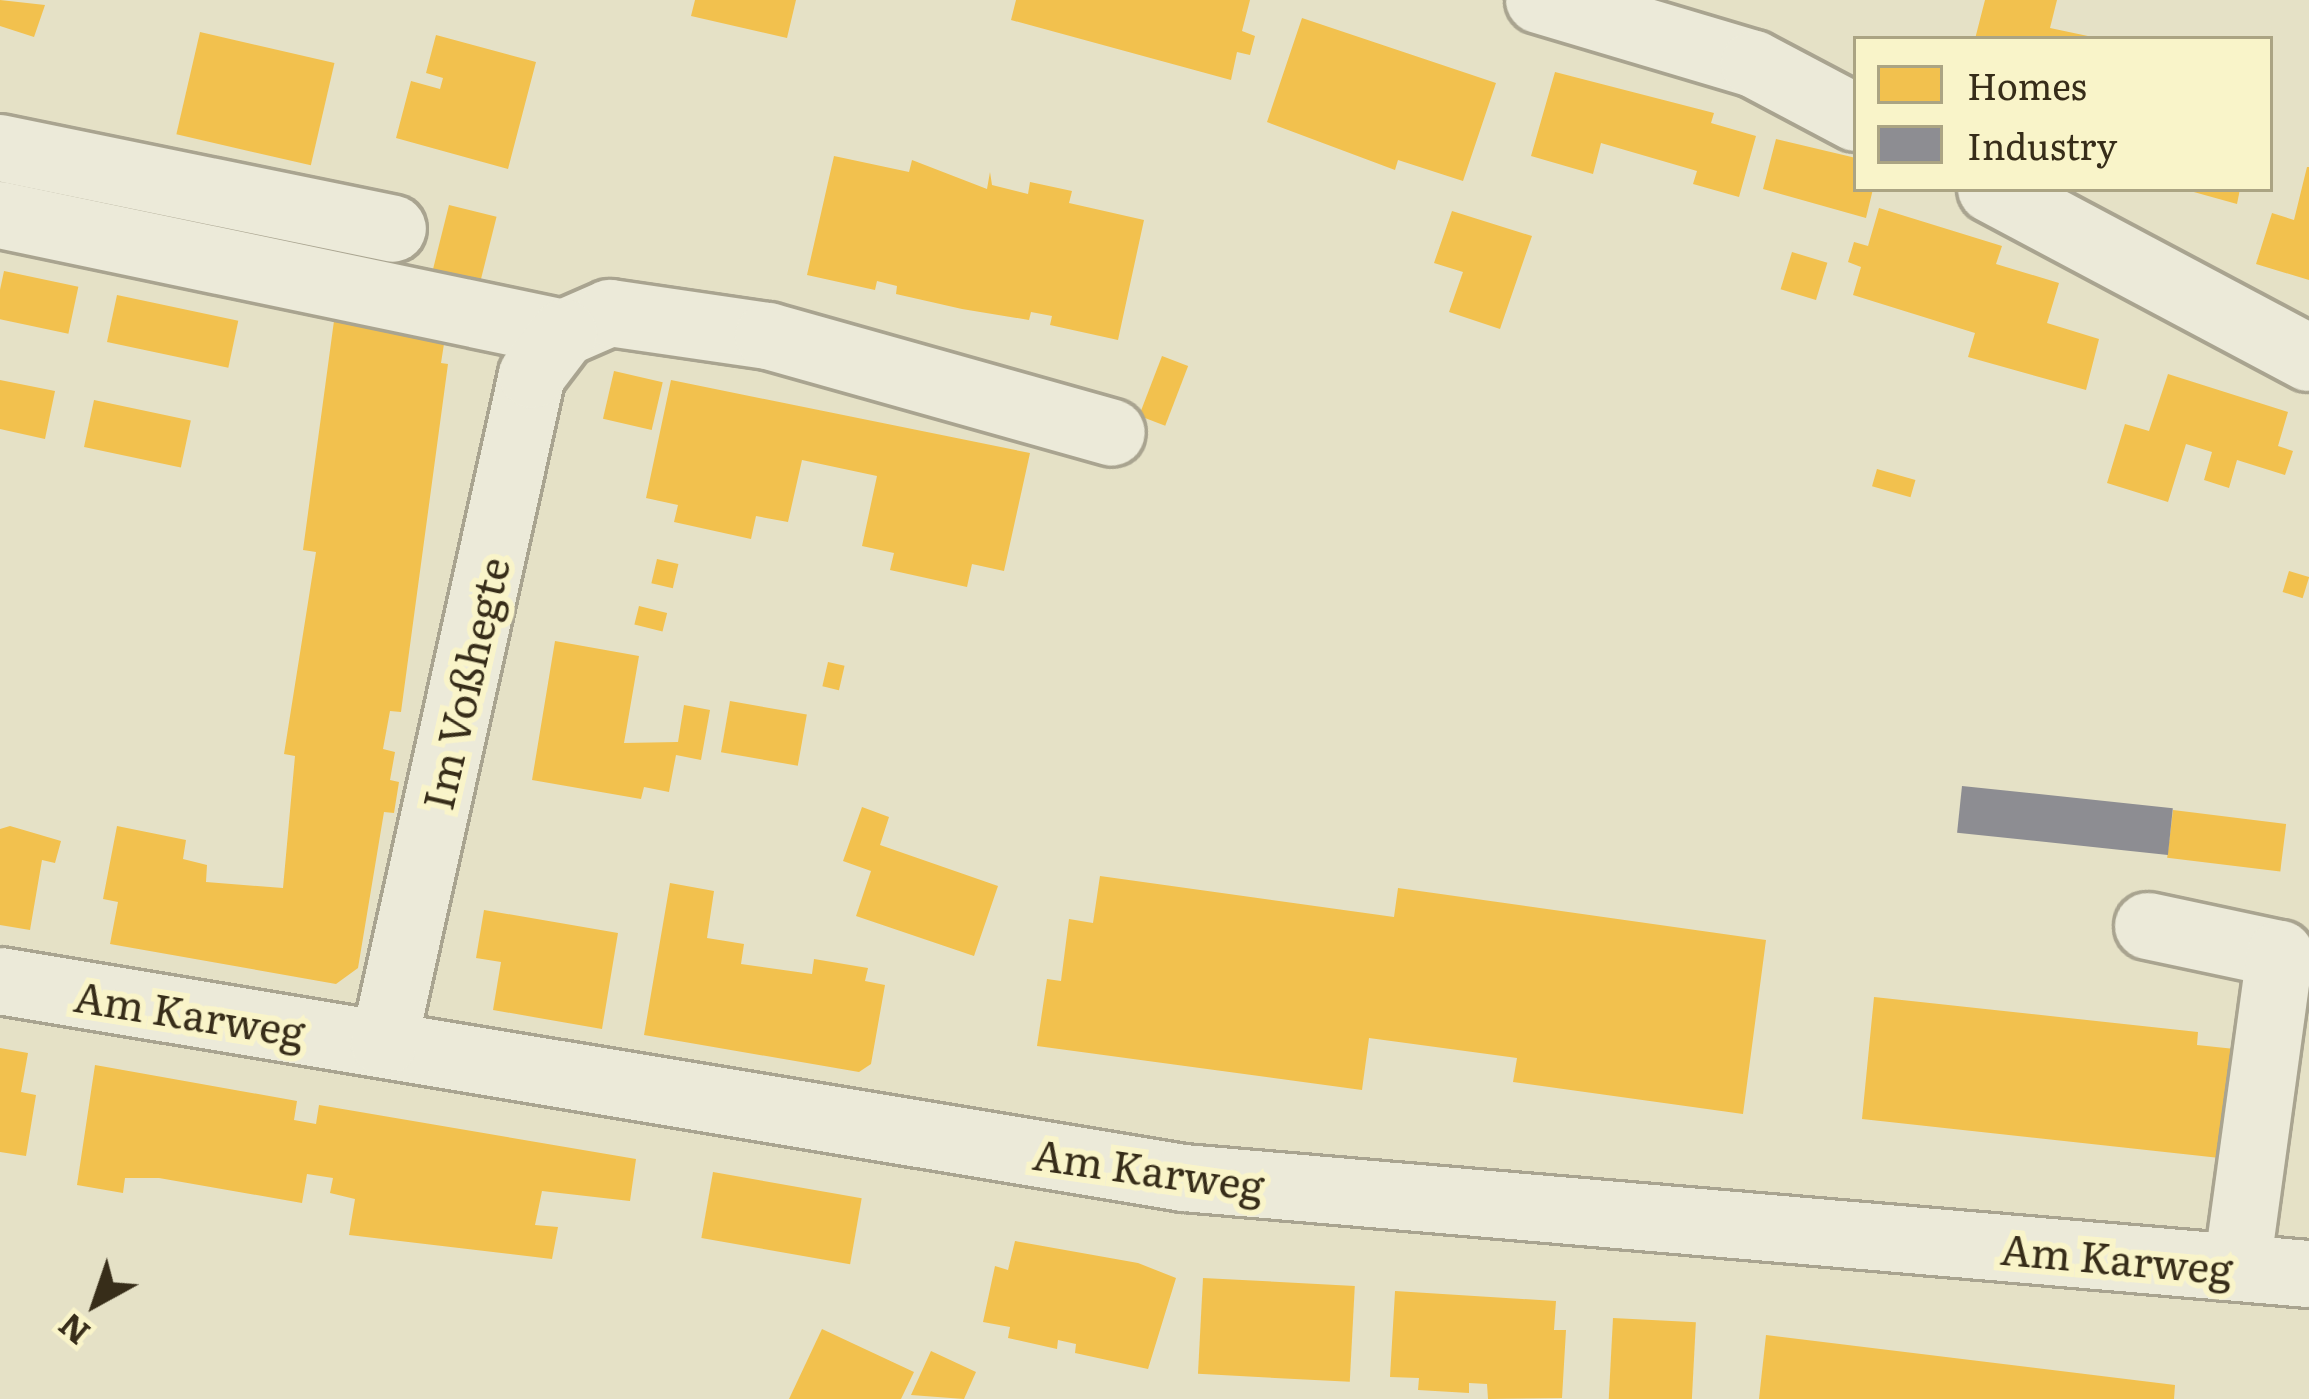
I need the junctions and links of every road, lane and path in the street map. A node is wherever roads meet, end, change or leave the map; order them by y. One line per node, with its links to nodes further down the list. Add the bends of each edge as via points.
1 (1539, 0): 2 (street, via 1754,64)
2 (1853, 116)
3 (0, 148): 6 (street)
4 (1997, 192): 8 (street)
5 (0, 215): 7 (street)
6 (393, 229)
7 (563, 333): 9 (street, via 610,314 768,336); 12 (street, Im Voßhegte, via 532,375)
8 (2309, 358)
9 (1112, 433)
10 (2148, 926): 13 (street, via 2280,954)
11 (0, 981): 12 (street, Am Karweg)
12 (383, 1042): 13 (street, Am Karweg, via 1184,1178)
13 (2237, 1267): 14 (street, Am Karweg)
14 (2309, 1274)

